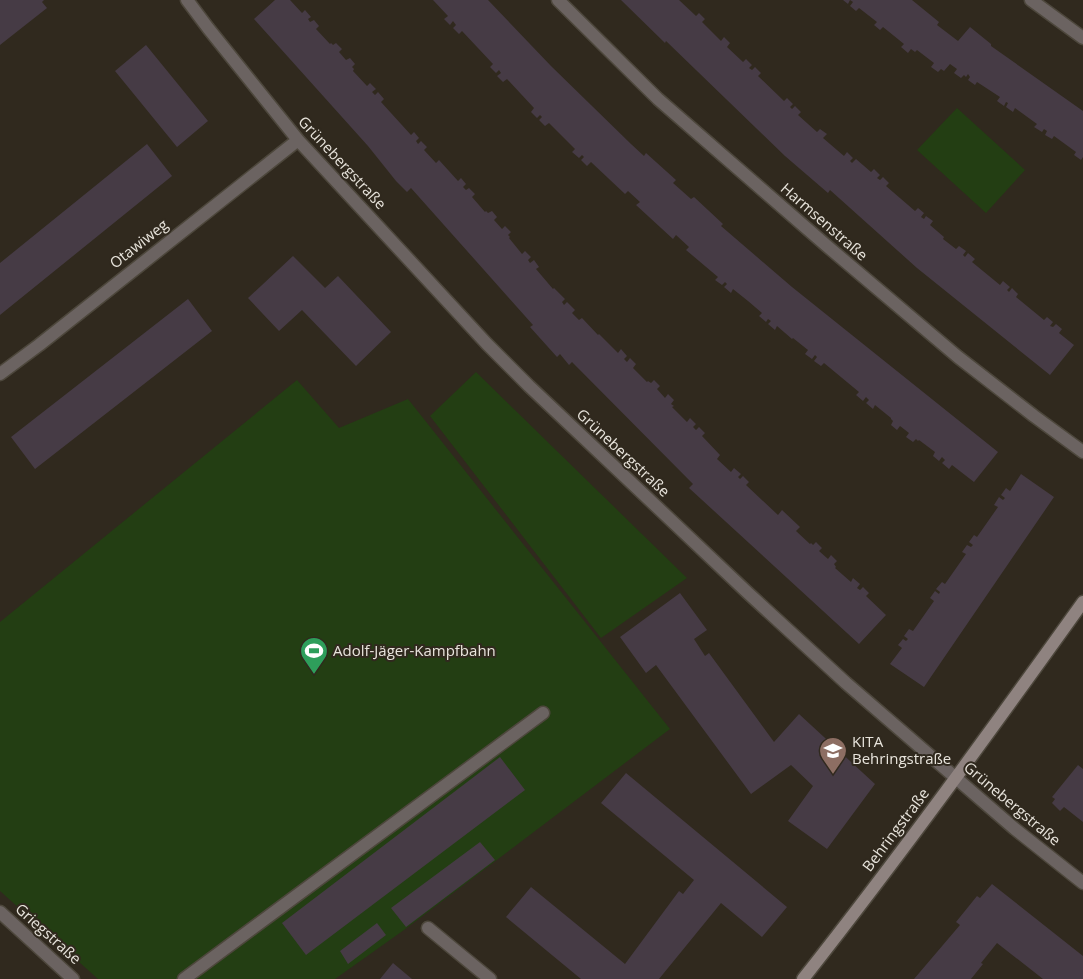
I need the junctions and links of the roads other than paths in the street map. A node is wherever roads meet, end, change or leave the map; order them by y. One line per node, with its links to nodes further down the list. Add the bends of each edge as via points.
1 (187, 0): 5 (street, Grünebergstraße)
2 (558, 0): 7 (street, Harmsenstraße, via 658,98 826,246 958,357)
3 (1031, 0): 4 (street)
4 (1083, 38)
5 (298, 140): 6 (street, Otawiweg); 10 (street, Grünebergstraße, via 529,386 846,683)
6 (0, 374)
7 (1083, 452)
8 (1083, 602): 10 (main road, Behringstraße)
9 (543, 713): 15 (street)
10 (956, 777): 11 (street, Grünebergstraße); 17 (main road, Behringstraße)
11 (1083, 883)
12 (0, 912): 14 (street, Griegstraße)
13 (428, 928): 16 (street)
14 (73, 979)
15 (184, 979)
16 (490, 979)
17 (803, 979)

